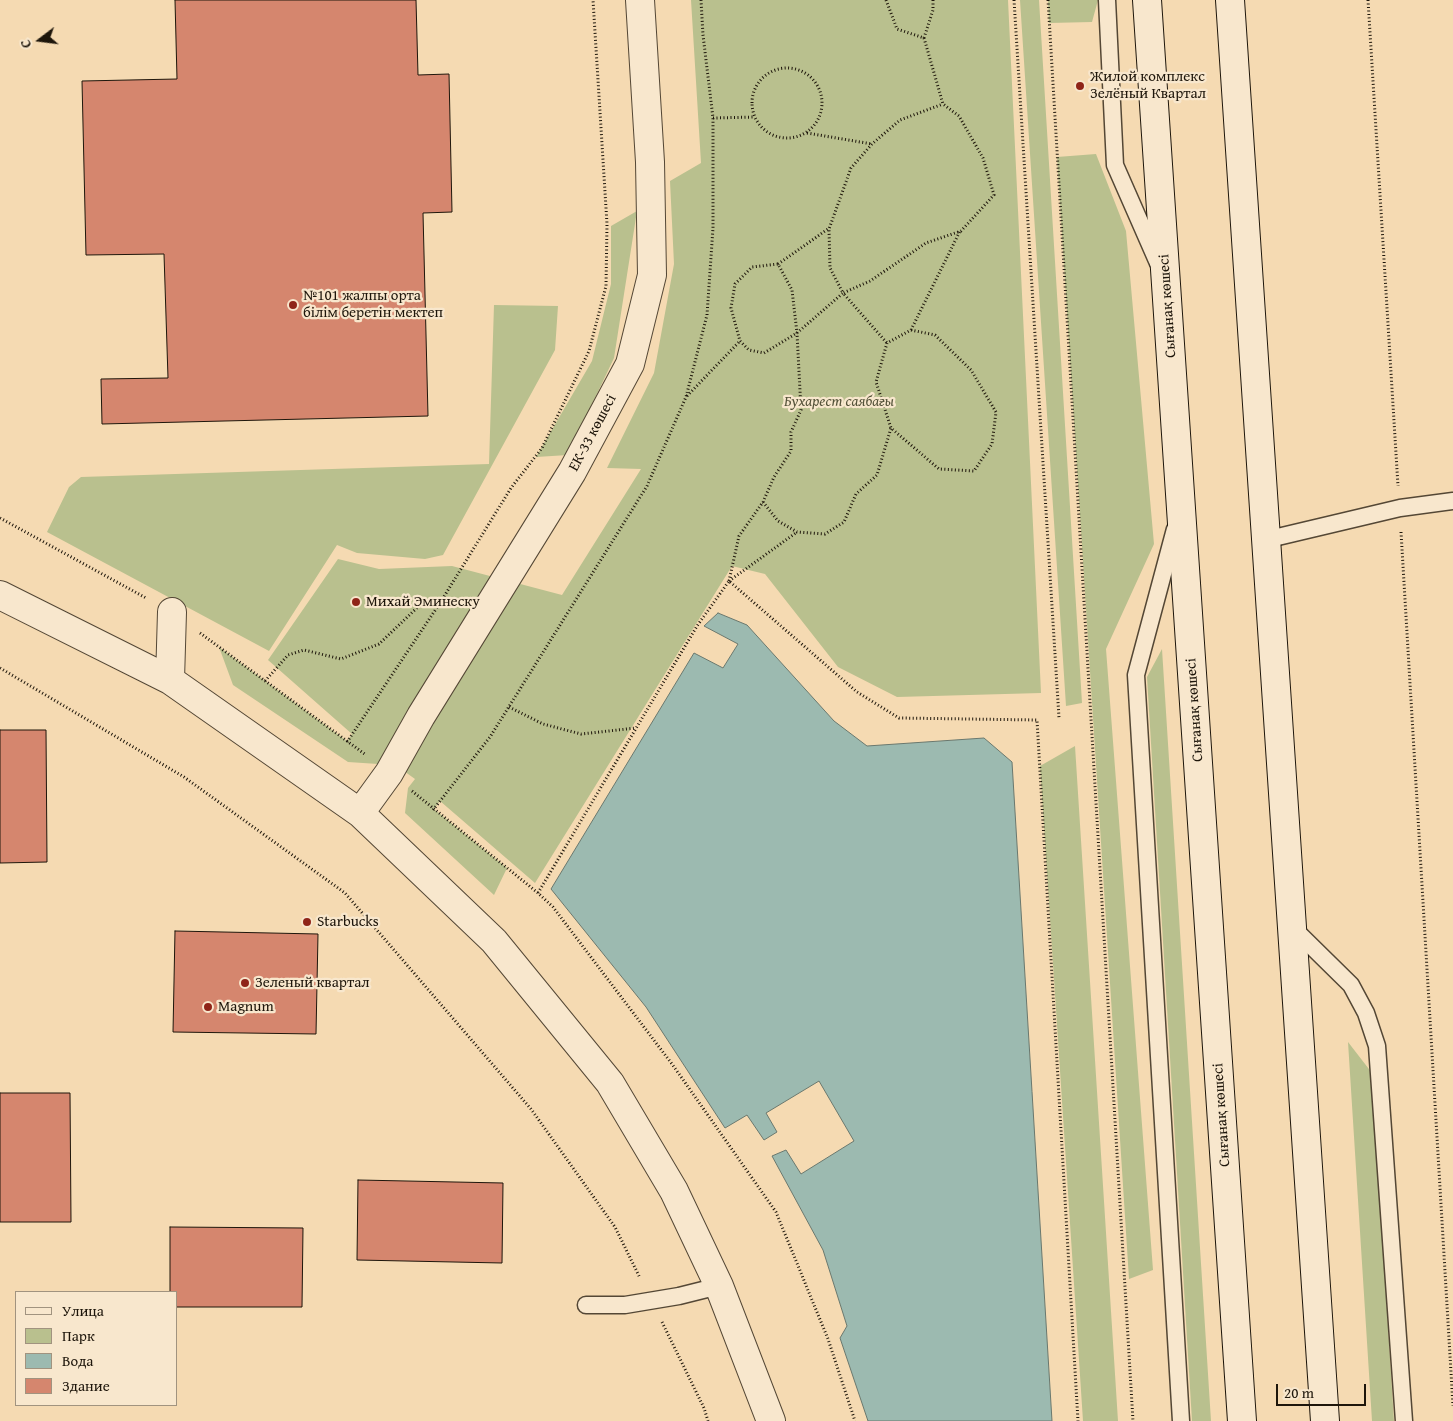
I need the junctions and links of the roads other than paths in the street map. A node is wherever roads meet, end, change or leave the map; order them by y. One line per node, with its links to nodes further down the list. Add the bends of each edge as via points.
1 (640, 0): 12 (main road, ЕК-33 көшесі, via 650,162 652,275 630,364 572,472 389,773)
2 (1107, 0): 5 (lane, via 1115,165)
3 (1147, 0): 5 (main road, Сығанақ көшесі)
4 (1235, 7): 8 (main road)
5 (1166, 281): 7 (main road, Сығанақ көшесі)
6 (1453, 502): 8 (lane, via 1400,508)
7 (1181, 508): 17 (lane, via 1136,675); 18 (main road, Сығанақ көшесі)
8 (1265, 540): 13 (main road)
9 (0, 595): 11 (main road)
10 (172, 612): 11 (main road)
11 (170, 680): 12 (main road)
12 (360, 813): 14 (main road, via 494,941 610,1083 674,1191)
13 (1291, 926): 19 (main road); 20 (lane, via 1351,985 1366,1013 1377,1046)
14 (719, 1286): 15 (lane, via 625,1305); 16 (main road)
15 (586, 1305)
16 (771, 1421)
17 (1181, 1421)
18 (1242, 1421)
19 (1325, 1421)
20 (1404, 1421)

